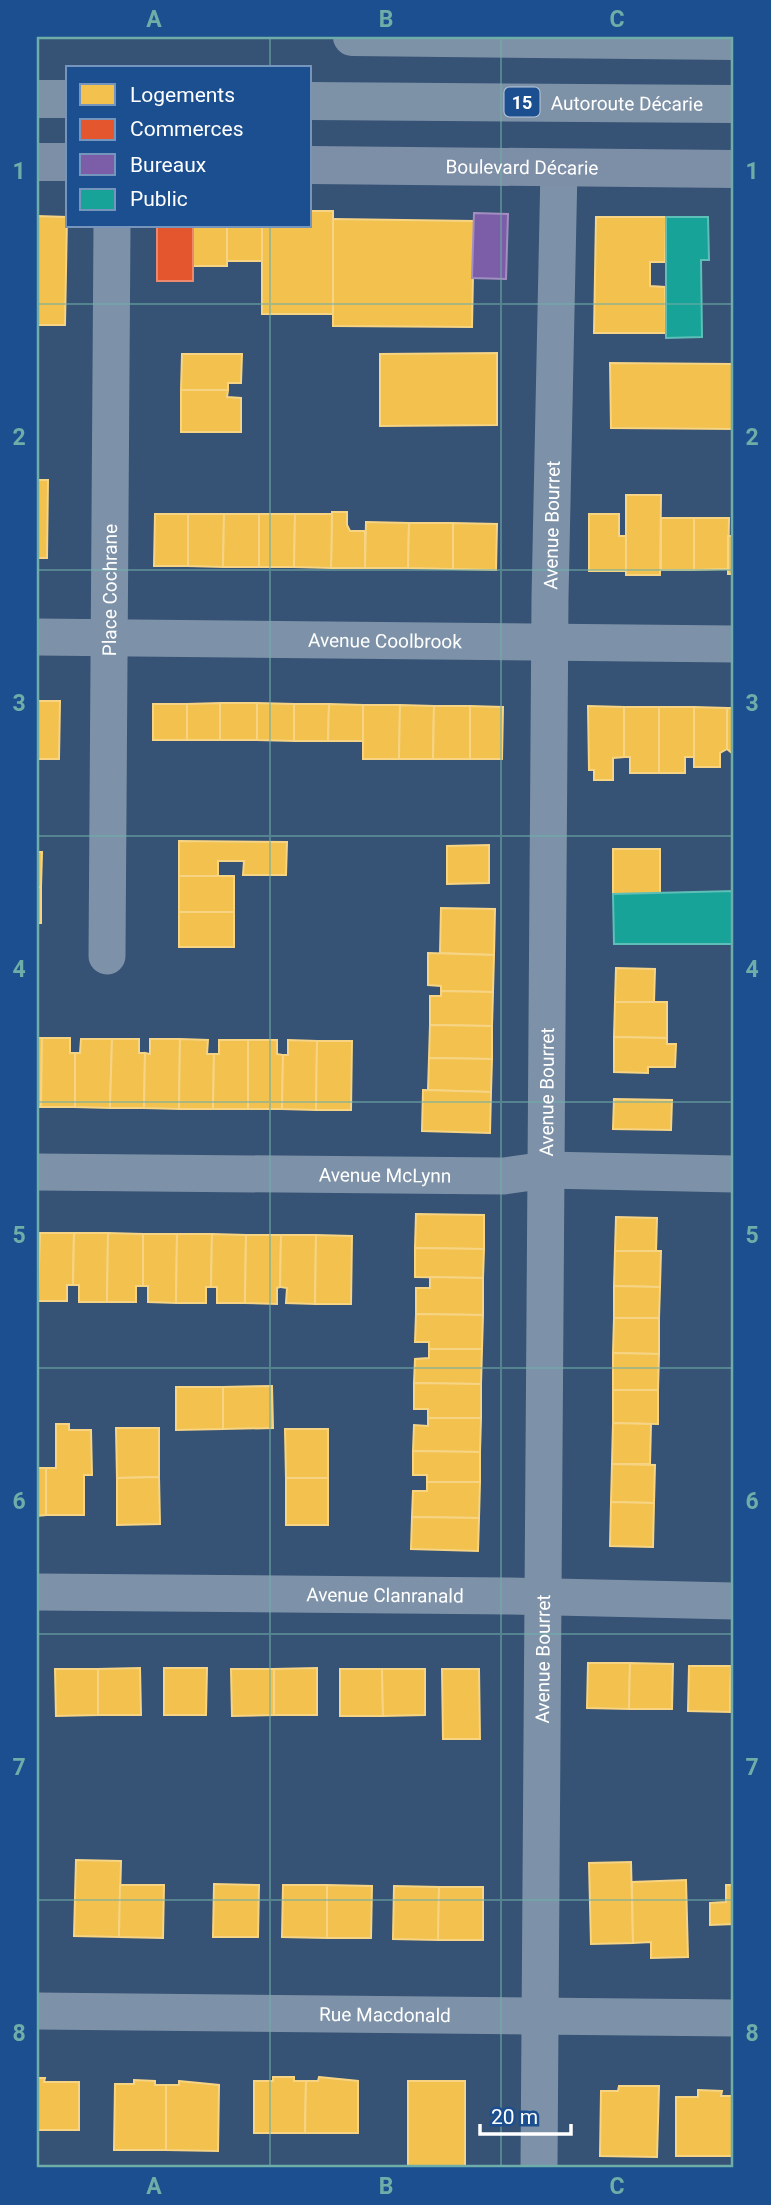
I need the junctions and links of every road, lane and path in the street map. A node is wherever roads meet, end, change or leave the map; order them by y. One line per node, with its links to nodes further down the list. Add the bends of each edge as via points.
1 (352, 37): 2 (highway)
2 (734, 41)
3 (37, 99): 4 (highway)
4 (66, 99)
5 (312, 101): 6 (highway, Autoroute Décarie / 15)
6 (734, 104)
7 (37, 162): 8 (main road)
8 (66, 162)
9 (312, 165): 10 (main road, Boulevard Décarie)
10 (559, 168): 11 (main road, Boulevard Décarie); 15 (street, Avenue Bourret)
11 (734, 169)
12 (112, 228): 14 (street, Place Cochrane)
13 (37, 637): 14 (street, Avenue Coolbrook)
14 (111, 638): 15 (street, Avenue Coolbrook); 17 (street, Place Cochrane)
15 (551, 641): 16 (street, Avenue Coolbrook); 18 (street, Avenue Bourret)
16 (734, 644)
17 (107, 956)
18 (546, 1170): 19 (street, Avenue McLynn, via 504,1176); 20 (street, Avenue McLynn); 22 (street, Avenue Bourret)
19 (37, 1172)
20 (734, 1174)
21 (37, 1592): 22 (street, Avenue Clanranald)
22 (543, 1599): 23 (street, Avenue Clanranald); 25 (street, Avenue Bourret)
23 (734, 1601)
24 (37, 2011): 25 (street, Rue Macdonald)
25 (540, 2015): 26 (street, Rue Macdonald); 27 (street, Avenue Bourret)
26 (734, 2018)
27 (539, 2168)

